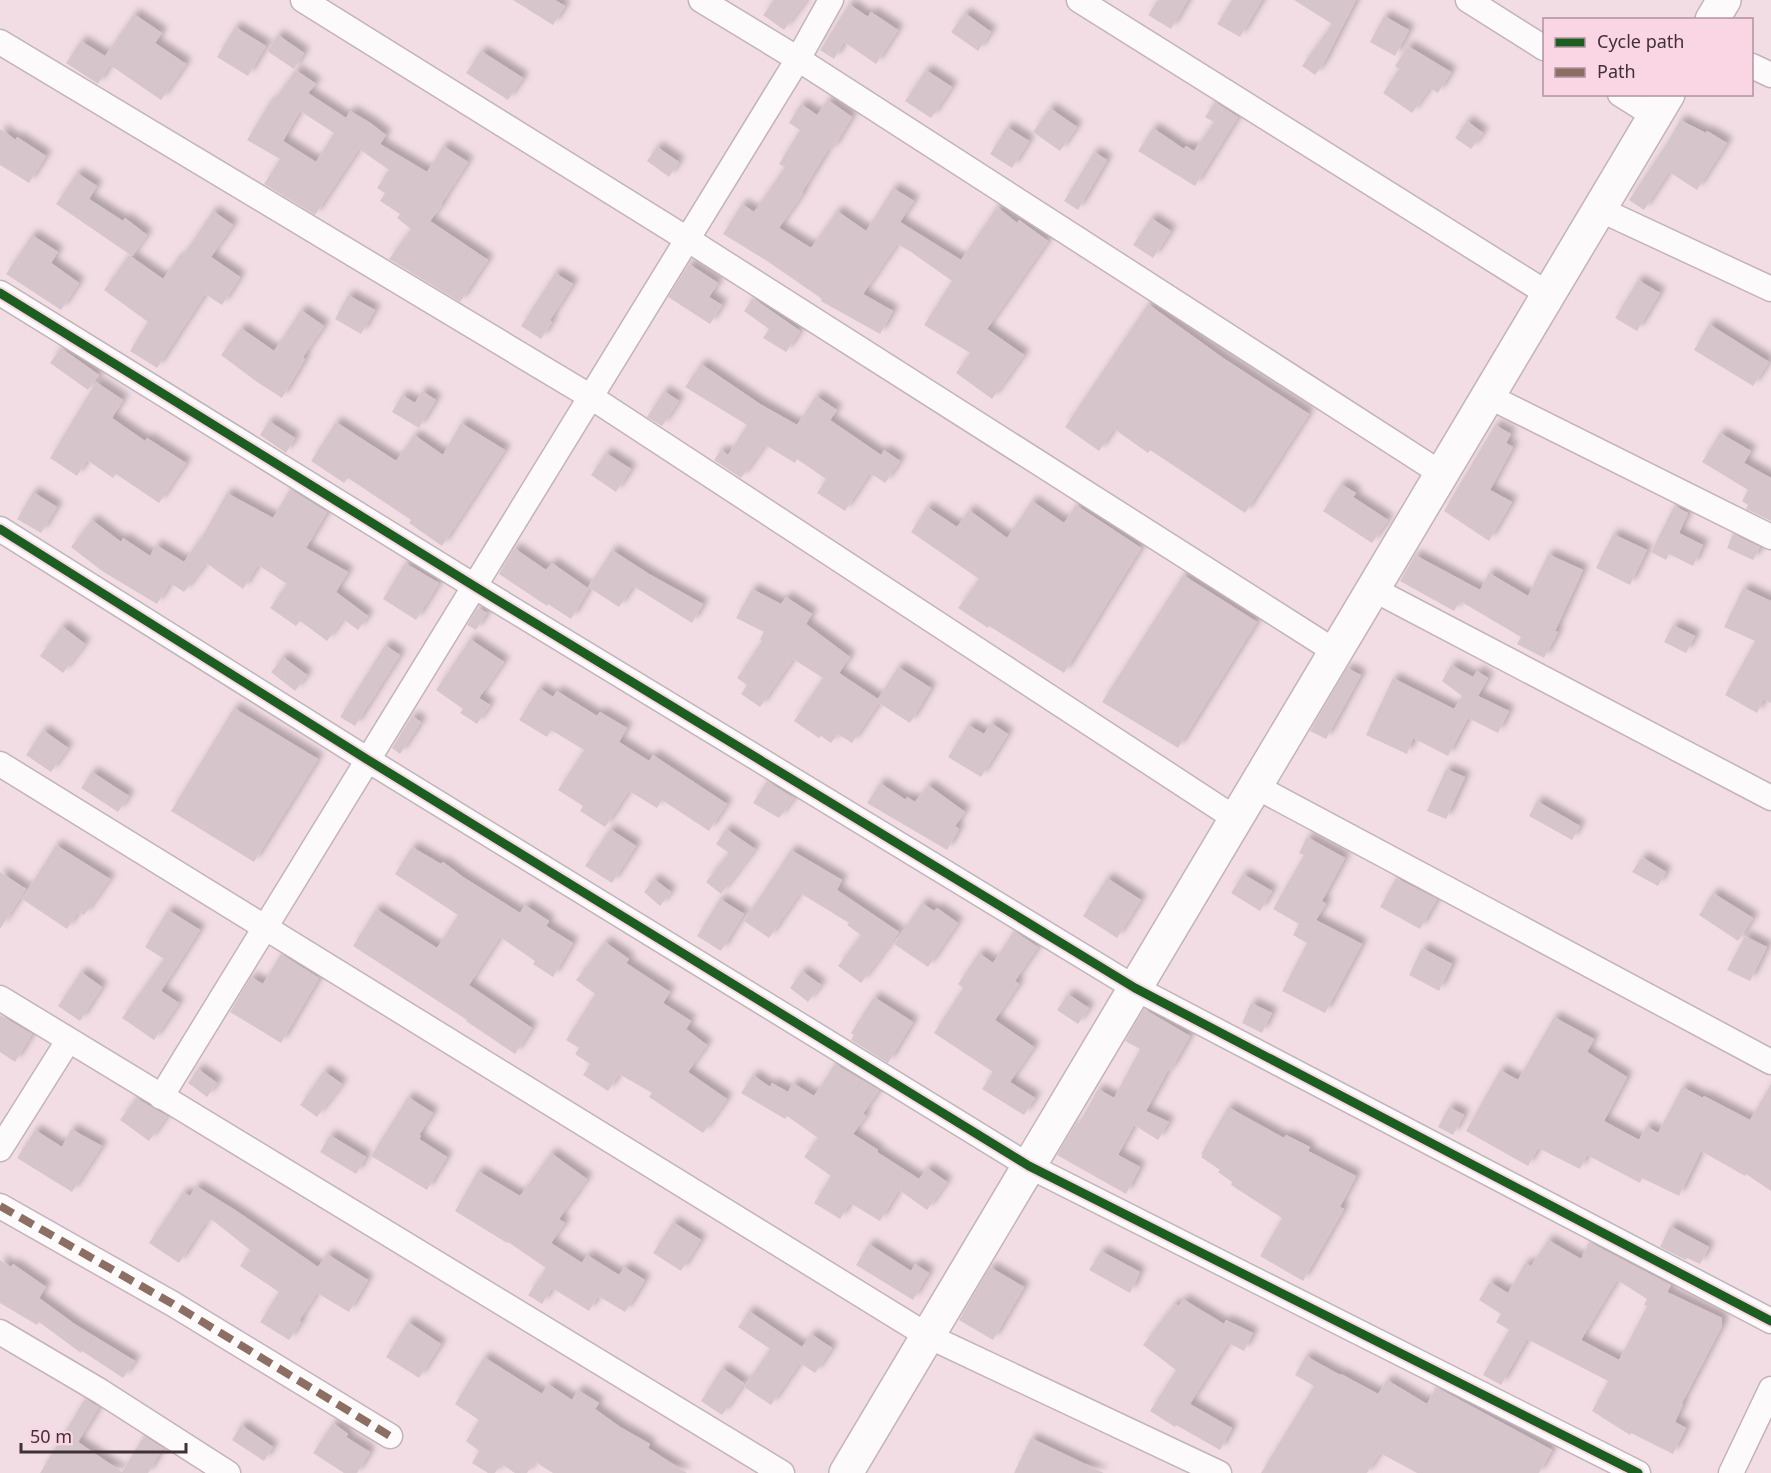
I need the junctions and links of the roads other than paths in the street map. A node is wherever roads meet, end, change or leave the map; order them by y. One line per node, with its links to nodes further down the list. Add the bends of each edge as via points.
1 (303, 0): 16 (street)
2 (701, 0): 10 (street)
3 (831, 0): 10 (street)
4 (1079, 0): 19 (street)
5 (1468, 0): 9 (street)
6 (1724, 0): 7 (street)
7 (1713, 18)
8 (0, 42): 21 (street)
9 (1543, 47)
10 (798, 59): 16 (street); 22 (street)
11 (1753, 66): 12 (street)
12 (1771, 75)
13 (1627, 96): 14 (street)
14 (1661, 105): 15 (street)
15 (1599, 209): 17 (street); 19 (street)
16 (687, 239): 21 (street); 27 (street)
17 (1771, 289)
18 (0, 293): 25 (street)
19 (1548, 294): 20 (street)
20 (1488, 396): 22 (street); 24 (street)
21 (591, 397): 25 (street); 32 (street)
22 (1442, 474): 26 (street)
23 (0, 529): 28 (street)
24 (1771, 537)
25 (474, 586): 28 (street); 34 (street)
26 (1373, 589): 27 (street); 31 (street)
27 (1336, 652): 30 (street)
28 (368, 760): 33 (street); 40 (street)
29 (0, 764): 33 (street)
30 (1256, 786): 32 (street); 37 (street)
31 (1771, 798)
32 (1236, 819): 34 (street)
33 (264, 928): 38 (street); 44 (street)
34 (1135, 988): 40 (street); 42 (street)
35 (0, 998): 36 (street)
36 (68, 1041): 38 (street); 39 (street)
37 (1771, 1062)
38 (161, 1097): 48 (street)
39 (0, 1149)
40 (1029, 1166): 44 (street); 51 (street)
41 (0, 1206): 46 (street, via 173,1304)
42 (1771, 1321)
43 (0, 1332): 47 (street)
44 (928, 1336): 49 (street); 50 (street)
45 (1771, 1389): 52 (street)
46 (390, 1436)
47 (228, 1473)
48 (782, 1473)
49 (846, 1473)
50 (1219, 1473)
51 (1638, 1473)
52 (1731, 1473)

